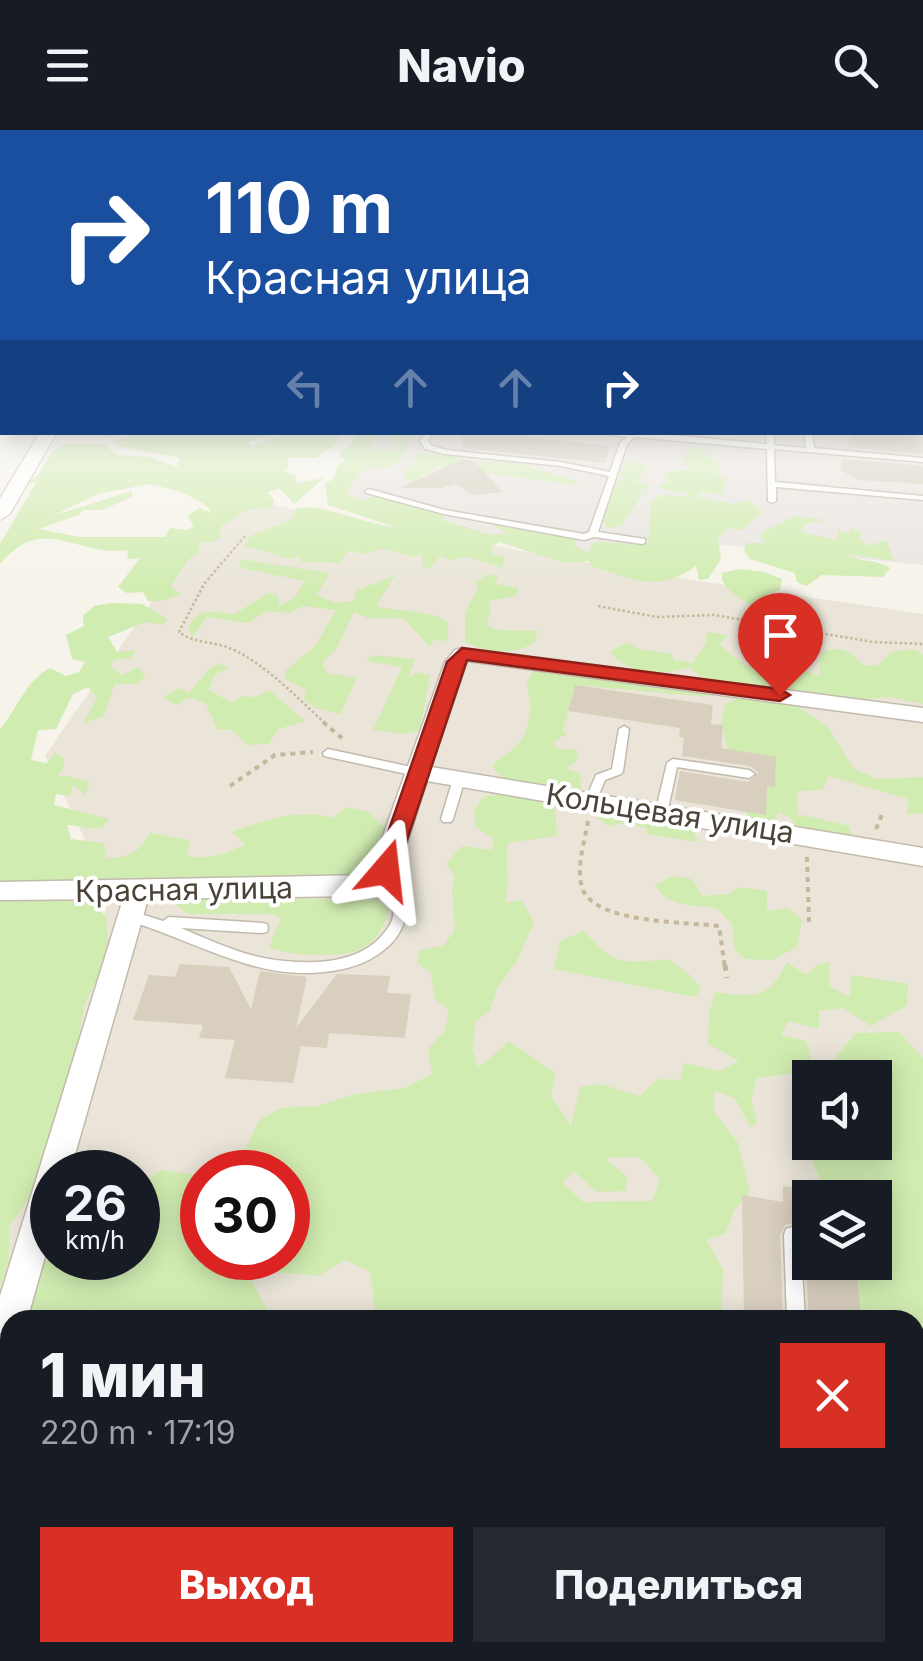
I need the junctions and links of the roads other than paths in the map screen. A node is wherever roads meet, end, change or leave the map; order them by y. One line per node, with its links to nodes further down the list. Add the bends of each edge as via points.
1 (40, 447): 13 (street)
2 (430, 447): 8 (lane)
3 (623, 447): 8 (lane)
4 (771, 447): 9 (lane)
5 (777, 447): 6 (lane)
6 (810, 450): 7 (lane)
7 (923, 460)
8 (613, 475): 14 (lane)
9 (772, 484): 11 (lane); 12 (lane)
10 (369, 492): 14 (lane, via 444,512 572,536)
11 (923, 498)
12 (772, 501)
13 (0, 514)
14 (593, 534): 15 (lane)
15 (642, 542)
16 (923, 714): 19 (street, via 462,654)
17 (624, 728): 22 (lane, via 616,771 600,778)
18 (328, 753): 19 (lane)
19 (416, 772): 21 (street, Кольцевая улица); 26 (street)
20 (749, 774): 23 (lane, via 673,763)
21 (459, 780): 22 (street, Кольцевая улица); 24 (lane)
22 (591, 801): 23 (street, Кольцевая улица)
23 (661, 814): 25 (street, Кольцевая улица)
24 (446, 819)
25 (923, 857)
26 (378, 882): 28 (street, Красная улица); 28 (lane, via 396,898 396,927 383,944 344,964 256,962)
27 (0, 891): 28 (street, Красная улица)
28 (142, 910): 29 (lane); 30 (street)
29 (262, 928)
30 (62, 1150)
31 (30, 1253): 33 (street)
32 (794, 1280): 34 (lane)
33 (13, 1310)
34 (796, 1310)

